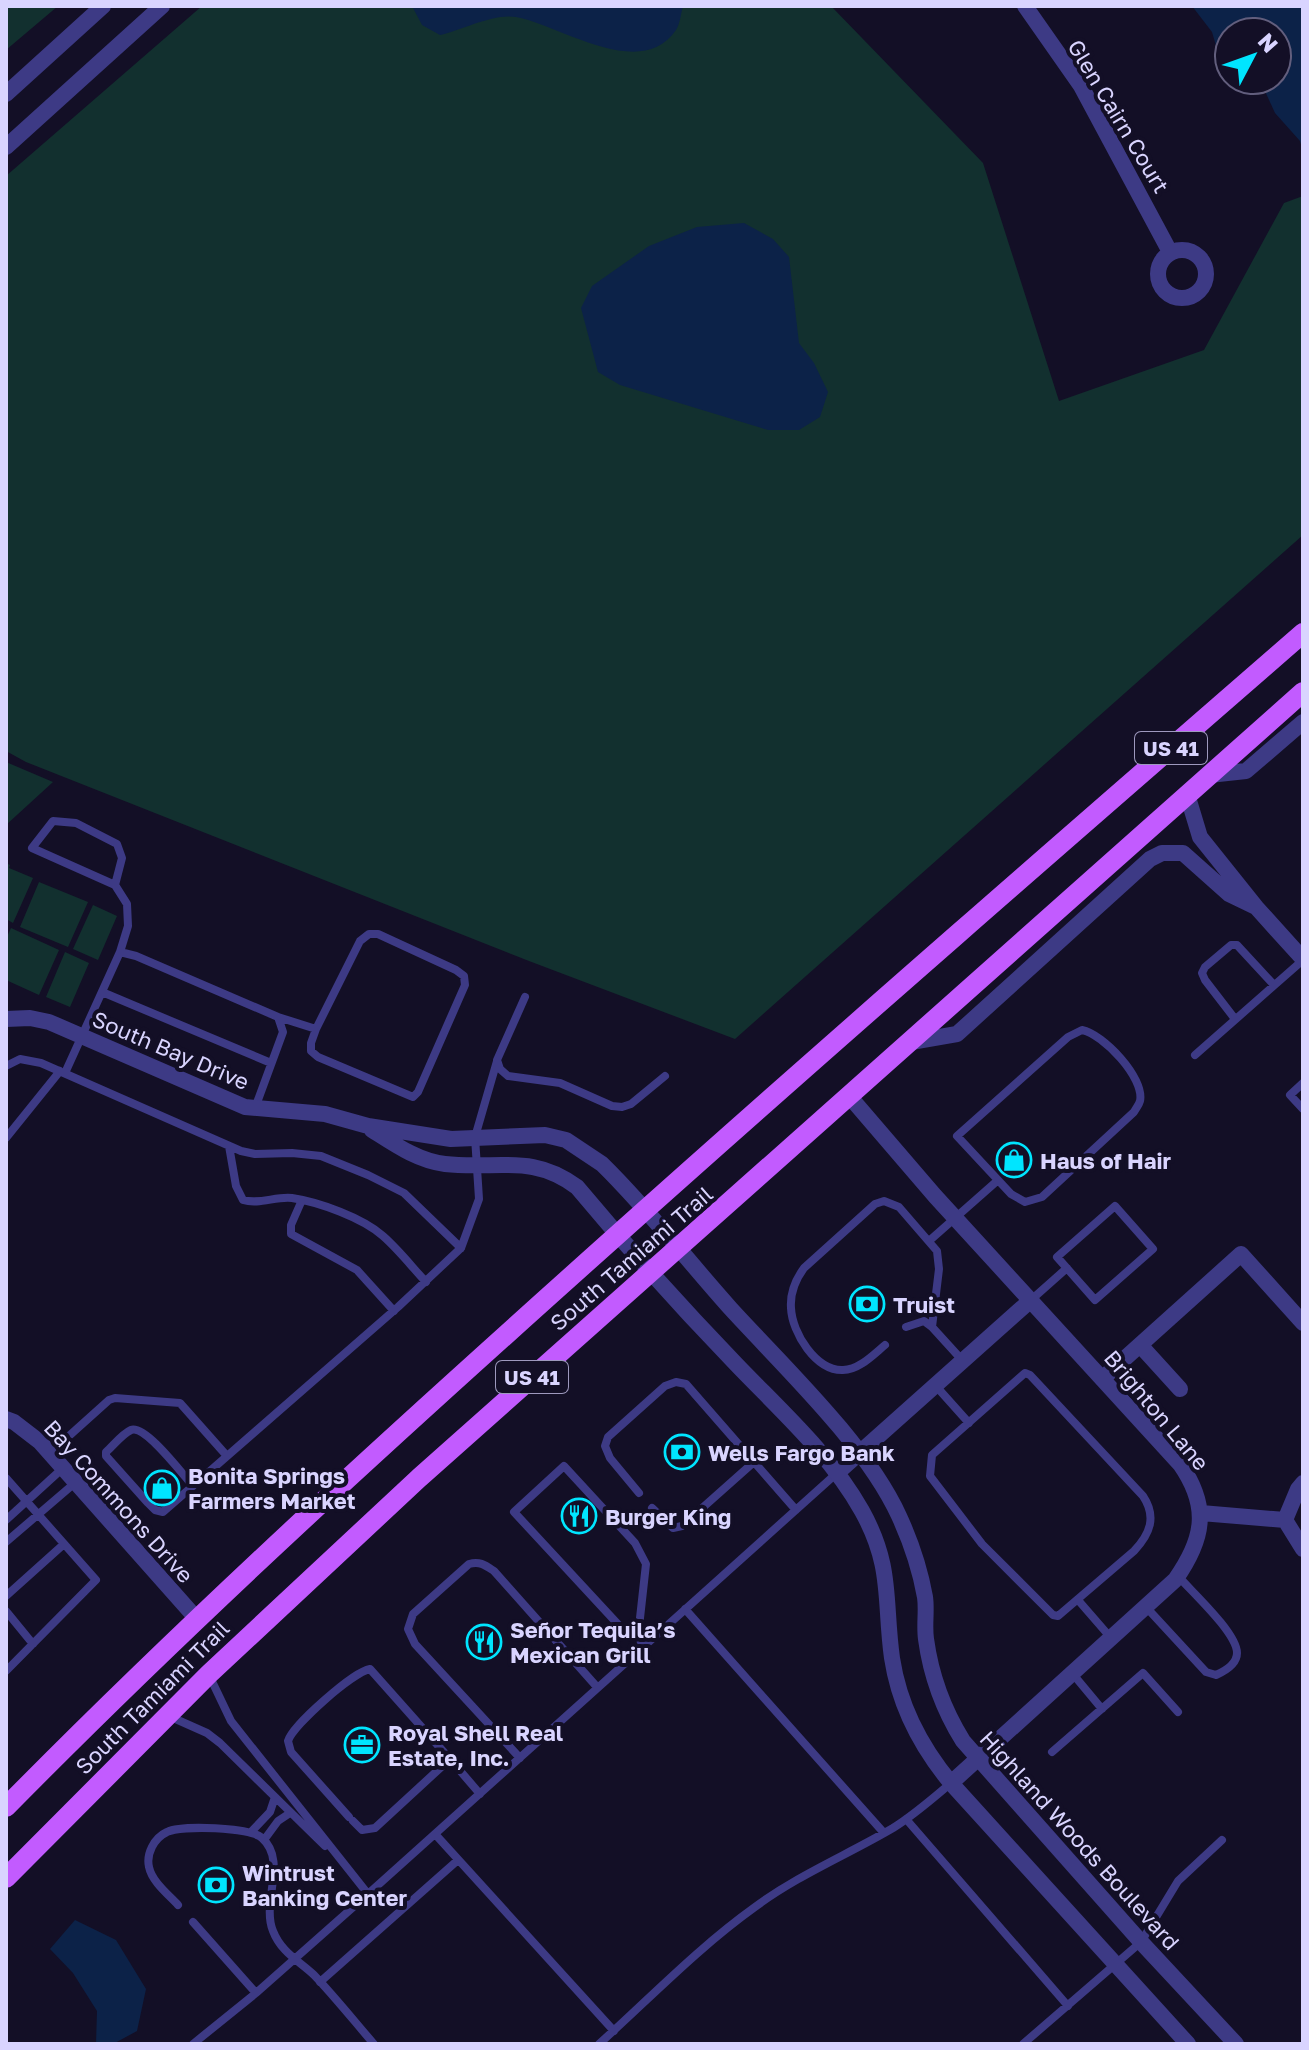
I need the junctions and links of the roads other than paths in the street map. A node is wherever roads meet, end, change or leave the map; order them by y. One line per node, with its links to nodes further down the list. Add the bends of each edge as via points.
1 (103, 6): 4 (street)
2 (162, 6): 5 (street)
3 (1025, 6): 6 (street, Glen Cairn Court, via 1081,86)
4 (6, 94)
5 (6, 147)
6 (1170, 252)
7 (1303, 633): 44 (main road, South Tamiami Trail / US 41)
8 (1303, 681): 10 (main road)
9 (1303, 692): 10 (main road, South Tamiami Trail / US 41)
10 (1277, 714): 12 (main road, South Tamiami Trail / US 41)
11 (1303, 722): 12 (street, via 1246,771)
12 (1209, 775): 13 (main road, South Tamiami Trail / US 41)
13 (1187, 794): 15 (street, via 1200,837); 26 (main road, South Tamiami Trail / US 41)
14 (115, 885): 14 (lane, via 46,855 32,848 53,821 76,823 117,844 122,858); 16 (lane, via 127,904 128,926)
15 (1256, 907): 17 (street); 26 (street, via 1229,894 1183,853 1162,853 957,1034)
16 (120, 952): 19 (lane); 21 (lane)
17 (1303, 960): 18 (lane)
18 (1274, 985): 23 (lane); 23 (lane, via 1237,945 1205,967 1205,980)
19 (102, 992): 25 (lane); 29 (lane)
20 (525, 997): 28 (lane)
21 (278, 1017): 24 (lane); 29 (lane, via 283,1032)
22 (6, 1019): 25 (street, South Bay Drive, via 49,1022)
23 (1235, 1019): 27 (lane)
24 (316, 1029): 24 (lane, via 360,941 369,934 464,976 465,985 413,1097 318,1057 311,1051)
25 (82, 1037): 31 (lane); 35 (street, South Bay Drive)
26 (911, 1042): 34 (main road, South Tamiami Trail / US 41)
27 (1195, 1055)
28 (497, 1060): 32 (lane, via 508,1076 560,1083 622,1107); 38 (lane)
29 (271, 1063): 35 (lane)
30 (6, 1066): 31 (lane, via 28,1059)
31 (62, 1072): 39 (lane); 40 (lane)
32 (665, 1076)
33 (1303, 1083): 36 (lane, via 1290,1095)
34 (850, 1097): 45 (street, Brighton Lane); 49 (main road, South Tamiami Trail / US 41)
35 (255, 1108): 37 (street, South Bay Drive, via 325,1114)
36 (1303, 1109)
37 (368, 1126): 38 (street, South Bay Drive, via 451,1139); 41 (street, South Bay Drive, via 420,1157)
38 (475, 1137): 41 (lane); 44 (street, South Bay Drive, via 545,1135 566,1140 602,1164)
39 (6, 1138)
40 (229, 1146): 43 (lane, via 243,1200); 48 (lane, via 255,1154 321,1156 368,1175 404,1193)
41 (477, 1166): 46 (street, South Bay Drive, via 526,1165 562,1176); 48 (lane, via 479,1199)
42 (997, 1181): 42 (lane, via 957,1136 1068,1037 1092,1032 1117,1055 1139,1088 1134,1112 1042,1197 1025,1202); 45 (lane)
43 (302, 1200): 52 (lane, via 382,1235); 54 (lane, via 291,1234 357,1270)
44 (644, 1210): 46 (main road, South Tamiami Trail / US 41); 49 (street, South Bay Drive)
45 (956, 1217): 47 (lane); 53 (street, Brighton Lane)
46 (617, 1235): 51 (street, South Bay Drive); 93 (main road, South Tamiami Trail / US 41)
47 (929, 1241): 57 (lane, via 937,1251 939,1269); 58 (lane, via 899,1207 884,1201 797,1277 790,1310 804,1345 819,1361 850,1369)
48 (461, 1248): 52 (lane)
49 (677, 1249): 51 (main road, South Tamiami Trail / US 41); 67 (street, Highland Woods Boulevard)
50 (1067, 1268): 50 (lane, via 1057,1257 1115,1206 1153,1249 1095,1300); 53 (lane)
51 (651, 1272): 71 (street); 100 (main road, South Tamiami Trail / US 41)
52 (426, 1282): 54 (lane)
53 (1031, 1300): 60 (street); 61 (street, Brighton Lane)
54 (394, 1311): 68 (lane)
55 (1303, 1323): 59 (street, via 1241,1254)
56 (906, 1327): 57 (lane, via 924,1321)
57 (932, 1327): 60 (lane)
58 (885, 1345)
59 (1140, 1345): 61 (street); 63 (street)
60 (962, 1360): 62 (street)
61 (1102, 1379): 80 (street, Brighton Lane, via 1180,1464)
62 (934, 1384): 65 (lane); 67 (street)
63 (1180, 1389)
64 (6, 1419): 66 (street, Bay Commons Drive)
65 (969, 1423): 89 (lane, via 932,1455 930,1476 982,1544 1053,1615); 89 (lane, via 1025,1373 1030,1375 1149,1505 1152,1522 1145,1539)
66 (50, 1453): 68 (lane, via 115,1398 180,1403); 70 (street, Bay Commons Drive)
67 (859, 1453): 71 (street); 107 (street, Highland Woods Boulevard, via 891,1500 915,1555 936,1683 952,1723)
68 (227, 1456): 75 (lane)
69 (754, 1462): 76 (lane, via 686,1384 676,1382 608,1437 610,1458); 78 (lane, via 682,1526 673,1528); 79 (lane)
70 (63, 1468): 73 (street, Bay Commons Drive); 77 (lane)
71 (837, 1473): 79 (lane); 109 (street, via 861,1508 879,1549 888,1587 892,1658 906,1711)
72 (6, 1478): 77 (lane)
73 (76, 1482): 81 (lane); 93 (street, Bay Commons Drive)
74 (1303, 1483): 83 (street)
75 (193, 1486): 75 (lane, via 161,1513 106,1452 138,1430)
76 (639, 1493)
77 (27, 1502): 81 (lane); 82 (lane)
78 (652, 1508)
79 (796, 1510): 91 (lane)
80 (1201, 1513): 83 (street); 87 (street, via 1195,1548)
81 (39, 1515): 84 (lane); 85 (lane)
82 (6, 1520)
83 (1285, 1520): 86 (street)
84 (6, 1542)
85 (64, 1544): 88 (lane); 96 (lane, via 96,1580)
86 (1303, 1549)
87 (1178, 1576): 90 (street); 90 (lane, via 1231,1636 1237,1651 1226,1671 1206,1672)
88 (6, 1596)
89 (1078, 1600): 95 (lane)
90 (1146, 1607): 95 (street)
91 (685, 1609): 97 (lane); 116 (lane)
92 (6, 1611): 96 (lane)
93 (196, 1618): 112 (main road, South Tamiami Trail / US 41)
94 (638, 1636): 94 (lane, via 643,1557 564,1466 514,1512 627,1634); 97 (lane)
95 (1111, 1638): 99 (street)
96 (33, 1644): 98 (lane)
97 (643, 1646): 101 (lane)
98 (6, 1671)
99 (1072, 1673): 102 (lane); 107 (street)
100 (209, 1674): 104 (main road, South Tamiami Trail / US 41); 121 (lane, via 231,1721)
101 (597, 1687): 106 (lane); 106 (lane, via 485,1565 469,1564 413,1614 408,1629 415,1644)
102 (1102, 1709): 103 (lane, via 1143,1673); 105 (lane)
103 (1178, 1712)
104 (167, 1715): 111 (lane, via 207,1733); 122 (main road, South Tamiami Trail / US 41)
105 (1052, 1752)
106 (520, 1758): 110 (lane)
107 (976, 1758): 109 (street); 126 (street, Highland Woods Boulevard)
108 (450, 1759): 108 (lane, via 370,1669 295,1728 288,1741 291,1752 362,1830 375,1828); 110 (lane)
109 (951, 1783): 114 (lane); 128 (street)
110 (480, 1794): 117 (lane)
111 (275, 1797): 113 (lane); 115 (lane, via 270,1812)
112 (6, 1807)
113 (290, 1813): 118 (lane); 121 (lane)
114 (906, 1819): 116 (lane); 131 (lane)
115 (251, 1832): 118 (lane); 124 (lane, via 174,1830 154,1842 150,1871)
116 (884, 1833): 132 (lane, via 816,1867 755,1907)
117 (435, 1834): 120 (lane); 123 (lane)
118 (264, 1840): 127 (lane, via 274,1861 270,1923)
119 (1222, 1840): 126 (lane, via 1178,1881)
120 (458, 1860): 129 (lane); 132 (lane)
121 (343, 1863): 123 (lane)
122 (6, 1878)
123 (368, 1894): 127 (lane)
124 (178, 1905)
125 (193, 1922): 130 (lane)
126 (1141, 1942): 128 (lane); 138 (street, Highland Woods Boulevard)
127 (293, 1960): 129 (lane); 130 (lane)
128 (1117, 1965): 131 (lane); 137 (street)
129 (320, 1982): 134 (lane)
130 (256, 1993): 133 (lane)
131 (1068, 2006): 136 (lane)
132 (614, 2031): 135 (lane)
133 (193, 2044)
134 (374, 2044)
135 (599, 2044)
136 (1023, 2044)
137 (1188, 2044)
138 (1236, 2044)

